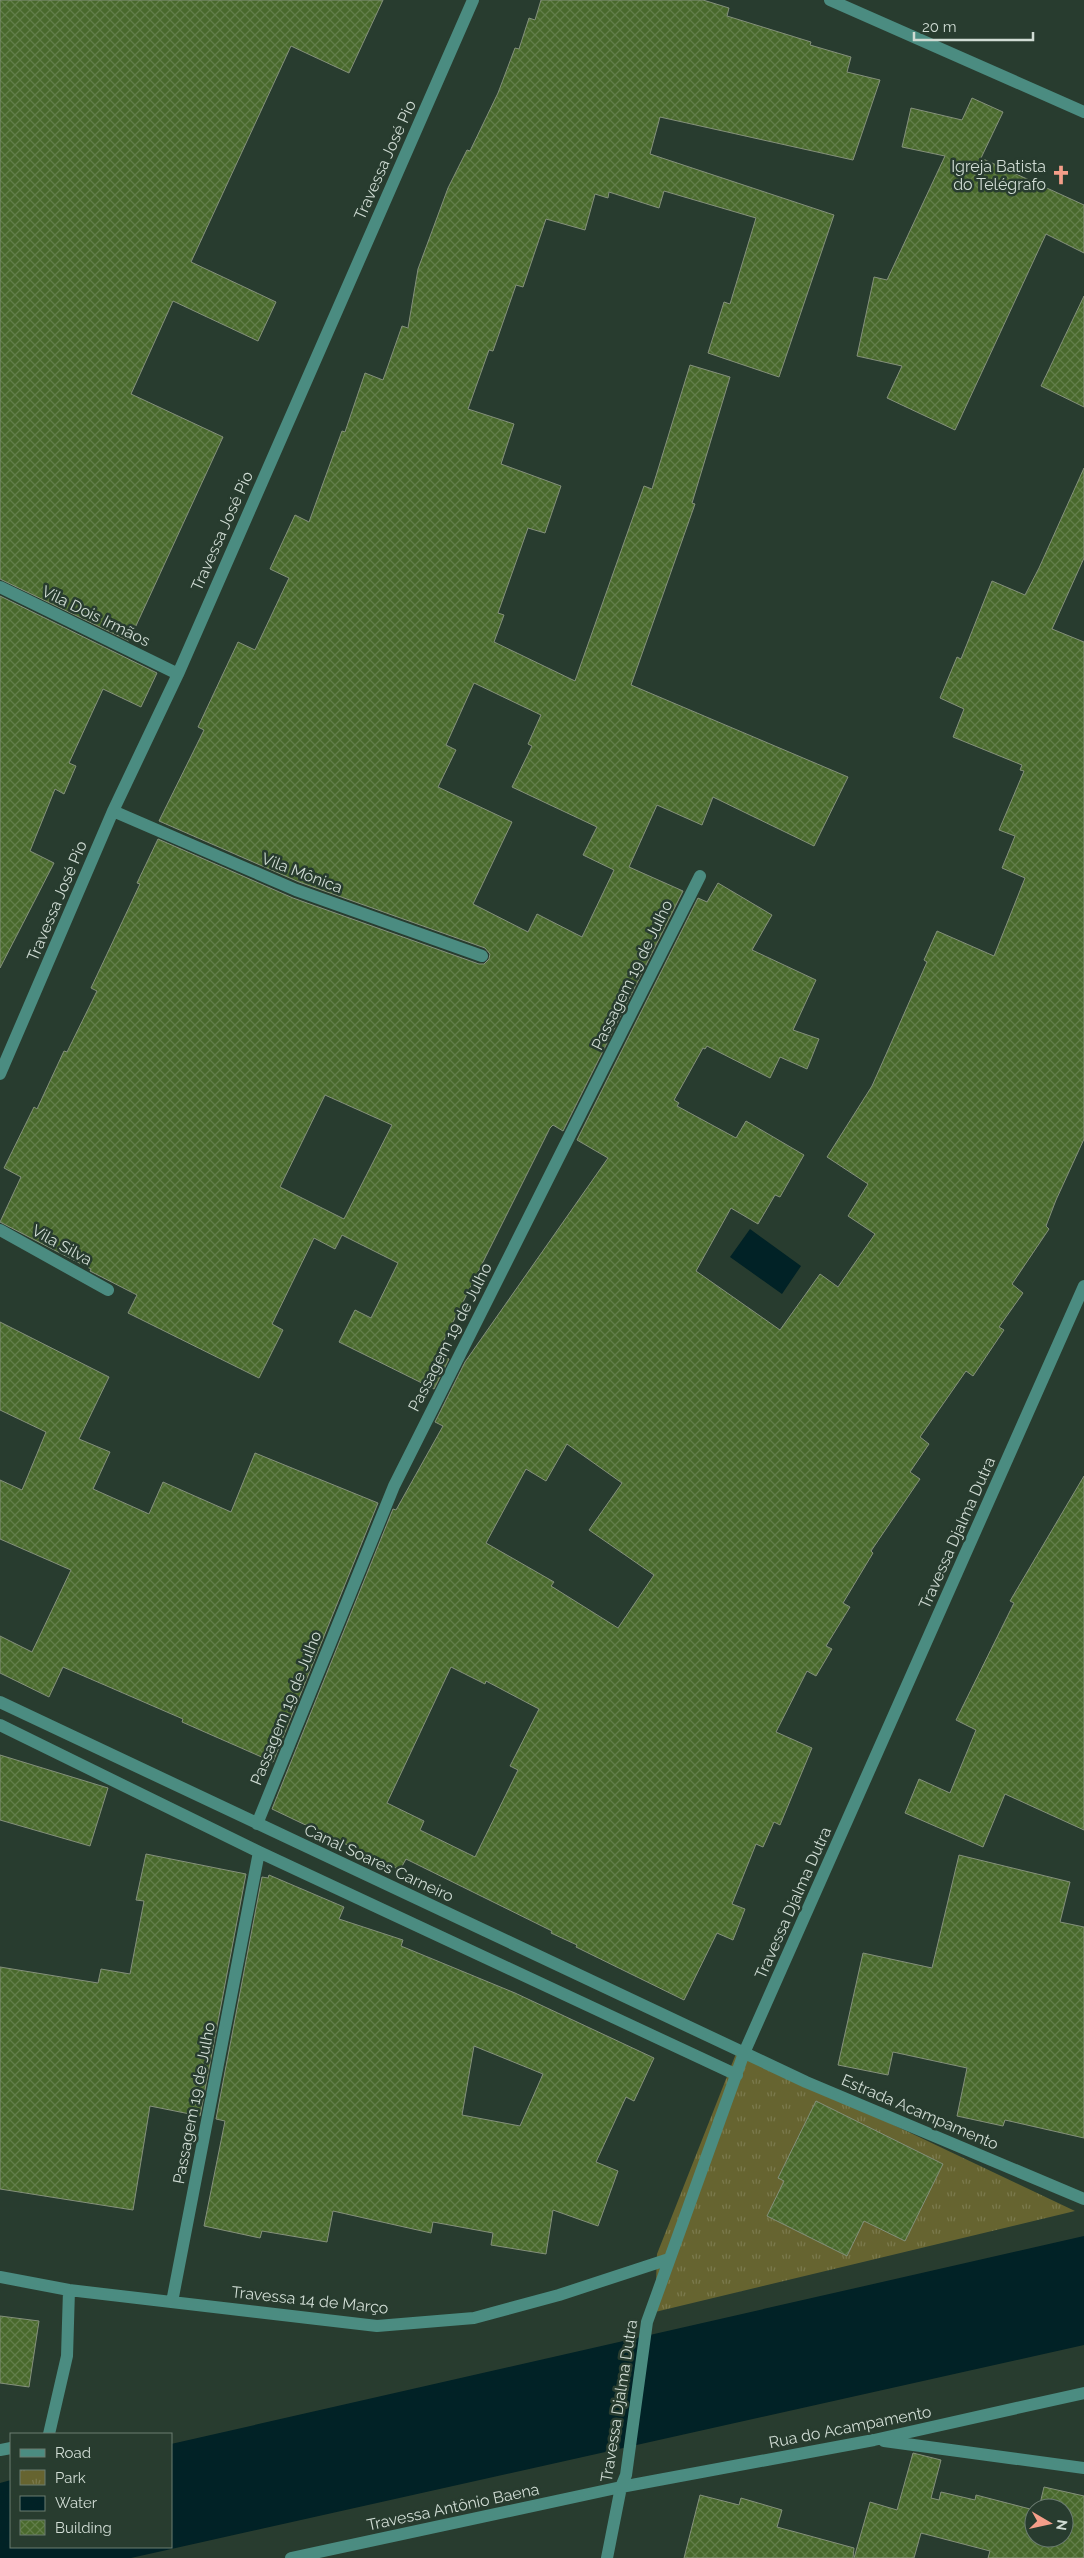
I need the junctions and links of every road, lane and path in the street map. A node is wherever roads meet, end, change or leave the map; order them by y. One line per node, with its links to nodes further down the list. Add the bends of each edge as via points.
1 (473, 0): 5 (street, Travessa José Pio)
2 (830, 0): 3 (street)
3 (1084, 112)
4 (0, 587): 5 (street, Vila Dois Irmãos)
5 (178, 674): 6 (street, Travessa José Pio)
6 (113, 811): 8 (street, Vila Mônica, via 296,890); 9 (street, Travessa José Pio)
7 (700, 876): 15 (street, Passagem 19 de Julho, via 394,1486)
8 (482, 956)
9 (0, 1074)
10 (0, 1230): 12 (street, Vila Silva)
11 (1084, 1286): 17 (street, Travessa Djalma Dutra)
12 (108, 1290)
13 (0, 1702): 15 (street, Canal Soares Carneiro)
14 (0, 1725): 16 (street)
15 (257, 1824): 17 (street, Canal Soares Carneiro)
16 (259, 1852): 18 (street); 23 (street, Passagem 19 de Julho)
17 (744, 2053): 18 (street, Travessa Djalma Dutra); 19 (street, Estrada Acampamento)
18 (737, 2075): 20 (street, Travessa Djalma Dutra)
19 (1084, 2199)
20 (669, 2258): 23 (street, Travessa 14 de Março, via 559,2295 474,2318 377,2326); 28 (street, Travessa Djalma Dutra, via 647,2322 626,2475)
21 (0, 2277): 22 (street, Travessa 14 de Março)
22 (69, 2290): 23 (street, Travessa 14 de Março); 25 (street, via 67,2356)
23 (172, 2302)
24 (1084, 2393): 26 (street, Rua do Acampamento)
25 (49, 2433)
26 (874, 2440): 27 (street); 28 (street, Rua do Acampamento)
27 (1084, 2468)
28 (621, 2487): 29 (street, Travessa Antônio Baena); 30 (street, Travessa Djalma Dutra)
29 (292, 2558)
30 (607, 2558)

